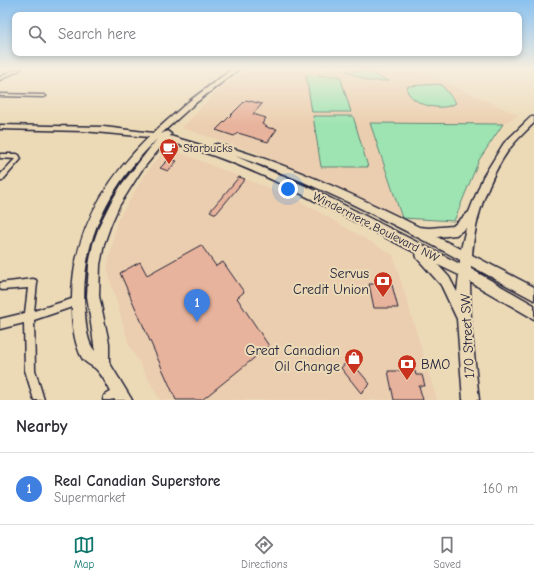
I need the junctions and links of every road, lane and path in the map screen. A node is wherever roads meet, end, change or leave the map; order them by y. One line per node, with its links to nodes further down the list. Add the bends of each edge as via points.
1 (212, 88): 7 (street)
2 (0, 95): 3 (street)
3 (44, 96)
4 (534, 119): 10 (street, 170 Street SW, via 517,133 500,153 485,181)
5 (0, 120): 7 (street, Windermere Boulevard NW, via 112,124)
6 (0, 127): 7 (street, Windermere Boulevard NW, via 79,128)
7 (162, 135): 11 (street, Windermere Boulevard NW, via 272,164 323,185); 12 (street, Windermere Boulevard NW, via 263,171); 17 (street, via 114,183 91,225 78,277); 22 (street, via 125,185 112,208 98,246 93,289 94,309 102,344)
8 (0, 156): 9 (street, via 18,156)
9 (0, 179)
10 (473, 215): 11 (street, via 456,230 449,232 429,233); 13 (street, 170 Street SW)
11 (414, 230): 13 (street, Windermere Boulevard NW)
12 (414, 247): 14 (street, Windermere Boulevard NW); 20 (street, via 445,282)
13 (467, 259): 14 (street, 170 Street SW); 16 (street, Windermere Boulevard NW)
14 (465, 273): 18 (street, Windermere Boulevard NW); 20 (street, 170 Street SW)
15 (2, 286): 19 (street, via 33,283)
16 (534, 294)
17 (78, 301): 19 (street); 22 (street, via 79,324 87,354)
18 (534, 312)
19 (29, 317): 21 (street); 24 (street, via 30,370)
20 (464, 318): 25 (street, 170 Street SW)
21 (0, 324)
22 (101, 364): 23 (street)
23 (117, 397)
24 (39, 400)
25 (471, 400)

